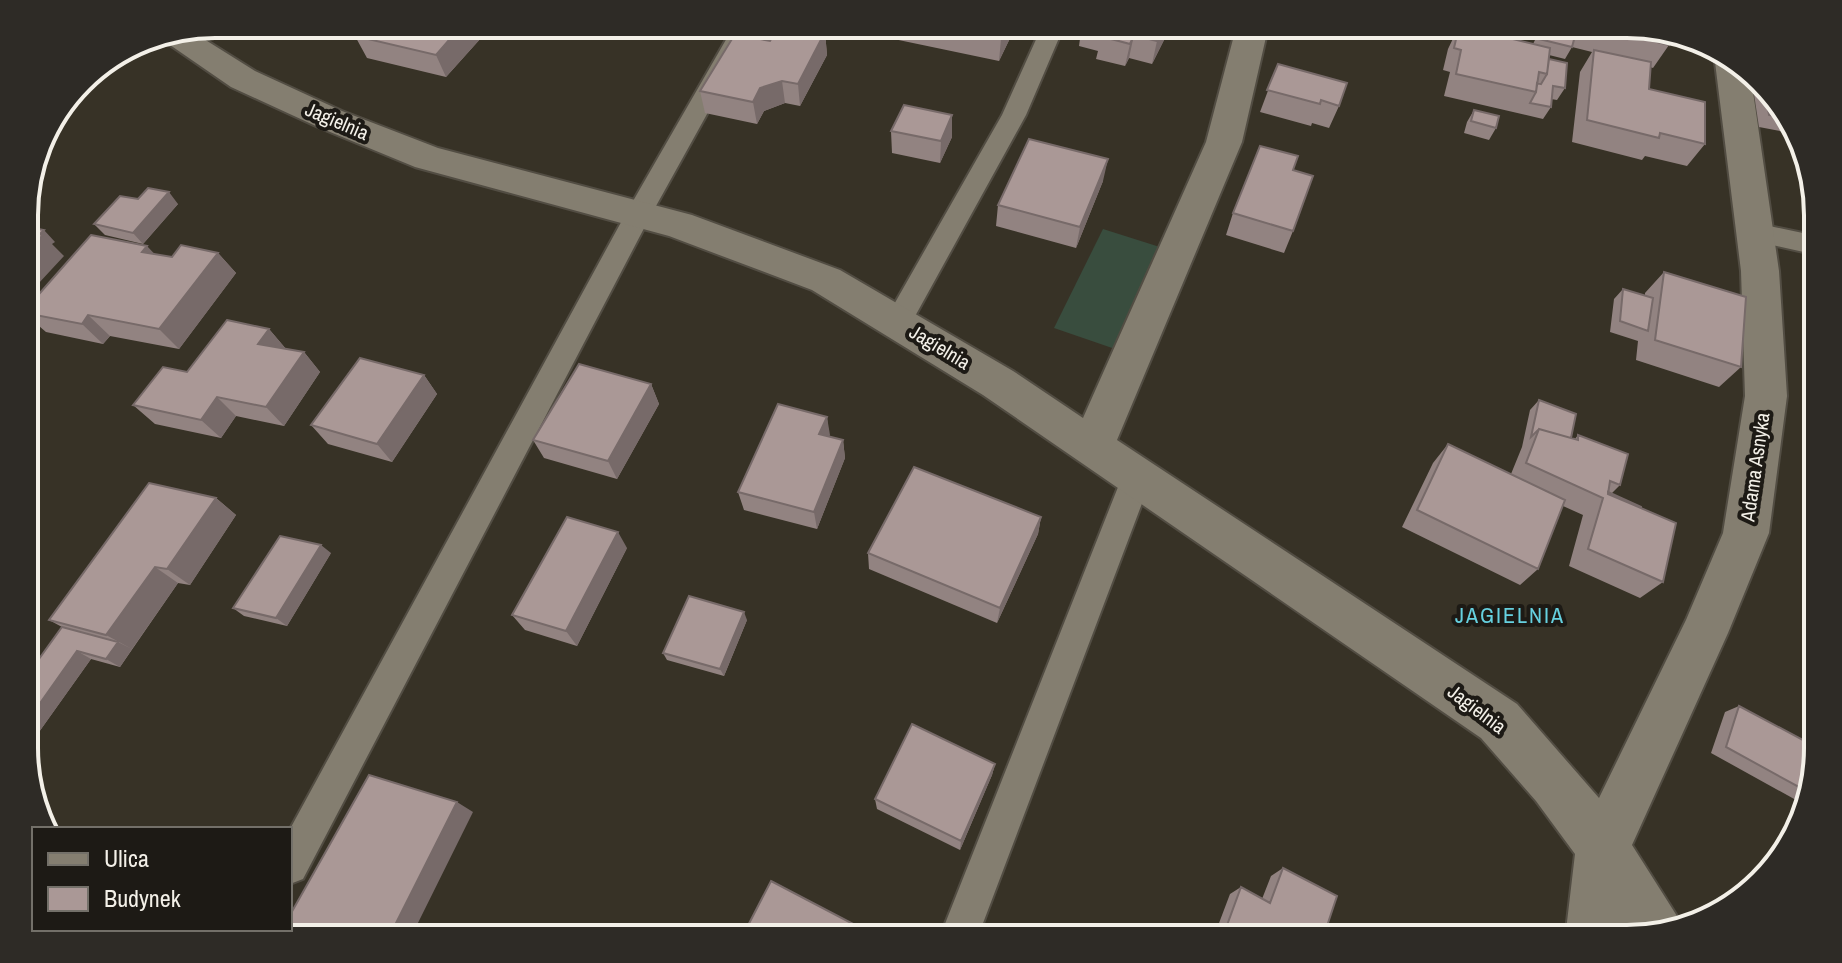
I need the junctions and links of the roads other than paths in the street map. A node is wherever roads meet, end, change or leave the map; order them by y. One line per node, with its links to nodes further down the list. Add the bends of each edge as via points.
1 (738, 38): 6 (lane)
2 (1048, 38): 9 (lane, via 1014,115)
3 (1250, 38): 10 (street, via 1224,142)
4 (183, 41): 6 (street, Jagielnia, via 243,79 428,158)
5 (1734, 74): 7 (street, Adama Asnyka)
6 (638, 215): 9 (street, Jagielnia, via 826,280); 13 (lane)
7 (1755, 232): 8 (lane); 12 (street, Adama Asnyka, via 1766,396 1746,533)
8 (1804, 243)
9 (898, 322): 10 (street, Jagielnia)
10 (1092, 447): 11 (street, Jagielnia)
11 (1137, 477): 12 (street, Jagielnia, via 1499,721 1536,759); 15 (lane)
12 (1603, 848): 14 (street, Jagielnia); 16 (street, Adama Asnyka)
13 (292, 862)
14 (1651, 923)
15 (963, 925)
16 (1595, 925)

